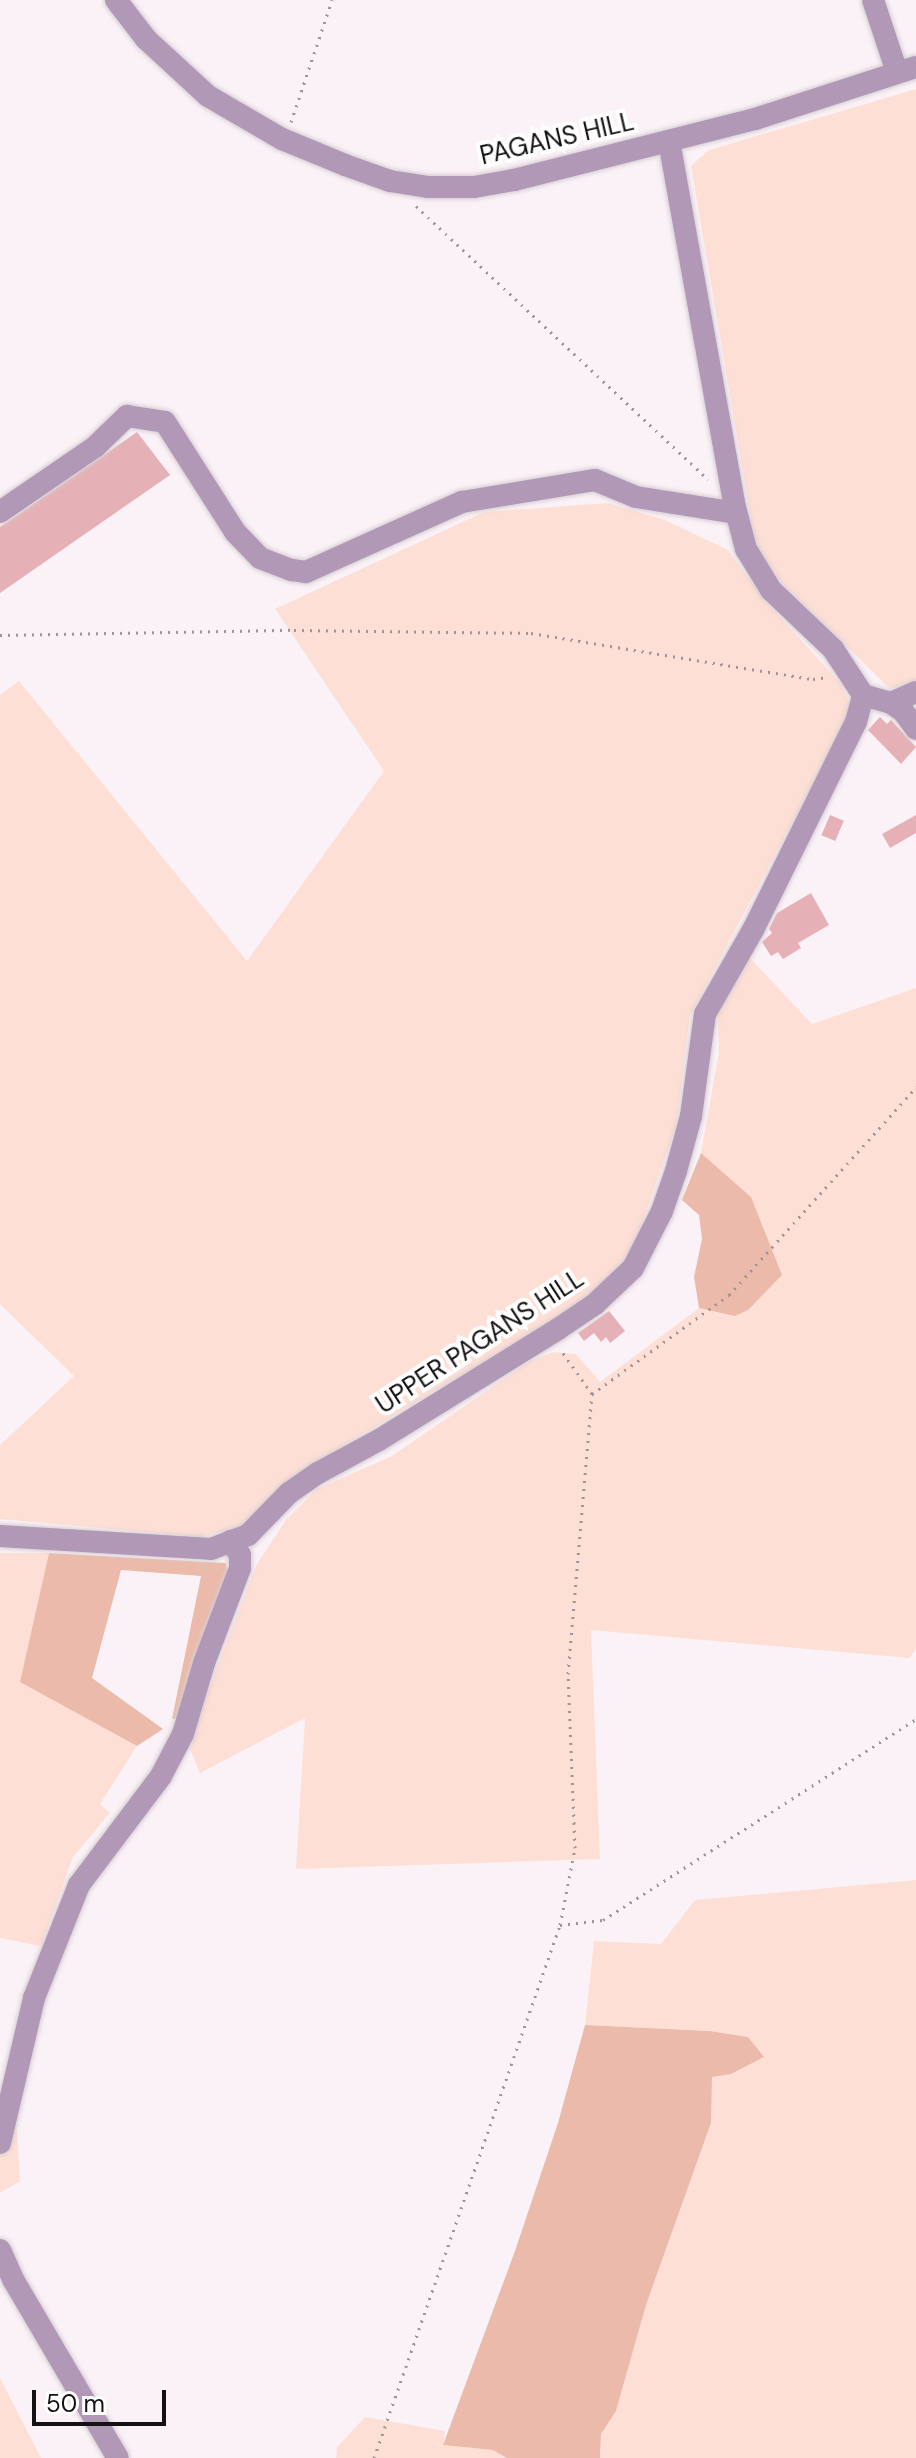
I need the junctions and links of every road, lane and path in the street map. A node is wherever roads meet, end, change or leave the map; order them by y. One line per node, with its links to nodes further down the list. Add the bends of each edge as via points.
1 (116, 0): 5 (street, PAGANS HILL, via 146,39 208,96)
2 (332, 0): 5 (path)
3 (873, 0): 4 (street)
4 (907, 70): 6 (street, PAGANS HILL)
5 (285, 140): 6 (street, PAGANS HILL, via 390,181 428,187 474,187)
6 (669, 141): 8 (street)
7 (413, 203): 8 (path)
8 (735, 508): 9 (street, via 636,497 595,480 462,502 306,572 292,570 260,558 235,532 165,422 127,416 95,447); 11 (street, via 746,549 771,590 833,649)
9 (0, 512)
10 (0, 635): 11 (path, via 531,633)
11 (858, 685): 13 (street); 16 (street, UPPER PAGANS HILL, via 856,722 754,928 705,1014 691,1116 662,1211 633,1268)
12 (916, 692): 13 (street)
13 (891, 703): 14 (street)
14 (916, 729)
15 (916, 1087): 17 (path, via 729,1295)
16 (558, 1329): 17 (path, via 561,1353); 19 (street, UPPER PAGANS HILL, via 318,1473 289,1493 248,1535)
17 (592, 1394): 21 (path, via 568,1674 575,1848)
18 (0, 1536): 19 (street, UPPER PAGANS HILL, via 211,1549)
19 (231, 1541): 22 (street, via 240,1555 240,1568 183,1734 161,1776 79,1885 34,1998)
20 (916, 1719): 21 (path, via 603,1920)
21 (560, 1925): 25 (path)
22 (0, 2143)
23 (0, 2250): 24 (street)
24 (118, 2458)
25 (374, 2458)

